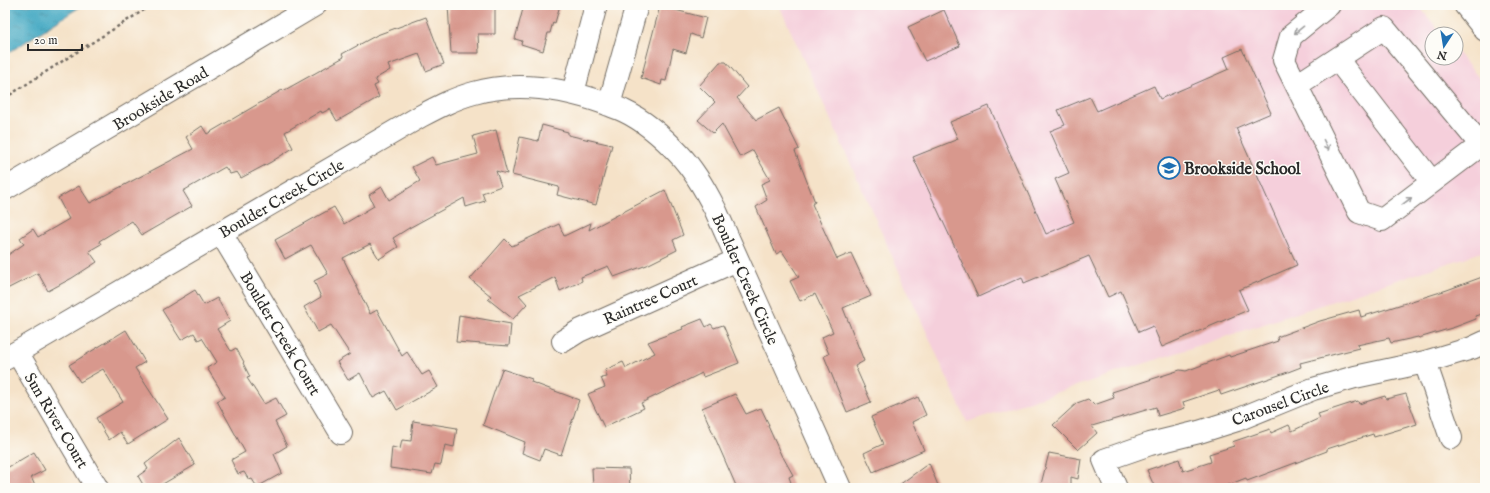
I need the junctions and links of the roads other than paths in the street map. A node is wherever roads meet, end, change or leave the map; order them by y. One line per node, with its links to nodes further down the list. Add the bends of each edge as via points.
1 (315, 5): 13 (street, Brookside Road)
2 (596, 5): 9 (street)
3 (637, 5): 10 (street)
4 (1330, 5): 8 (street, one-way to 8, via 1292,36 1284,60)
5 (1465, 5): 6 (street)
6 (1485, 30)
7 (1337, 59): 8 (street); 11 (street, via 1384,28); 12 (street)
8 (1297, 85): 12 (street, one-way to 12, via 1359,212 1382,220)
9 (573, 93): 10 (street, Boulder Creek Circle); 14 (street, Boulder Creek Circle, via 524,86 492,89 452,100)
10 (610, 105): 15 (street, Boulder Creek Circle, via 634,117 663,138 679,154 703,187)
11 (1483, 144): 12 (street)
12 (1432, 182)
13 (5, 190)
14 (221, 233): 18 (street, Boulder Creek Circle); 20 (street, Boulder Creek Court)
15 (737, 260): 16 (street, Raintree Court); 23 (street, Boulder Creek Circle)
16 (563, 340)
17 (1485, 342): 19 (street, Carousel Circle)
18 (11, 356): 22 (street, Sun River Court)
19 (1425, 362): 21 (street); 24 (street, Carousel Circle, via 1355,377 1313,390 1237,420 1150,444 1104,460)
20 (341, 433)
21 (1451, 438)
22 (97, 488)
23 (840, 488)
24 (1116, 488)

